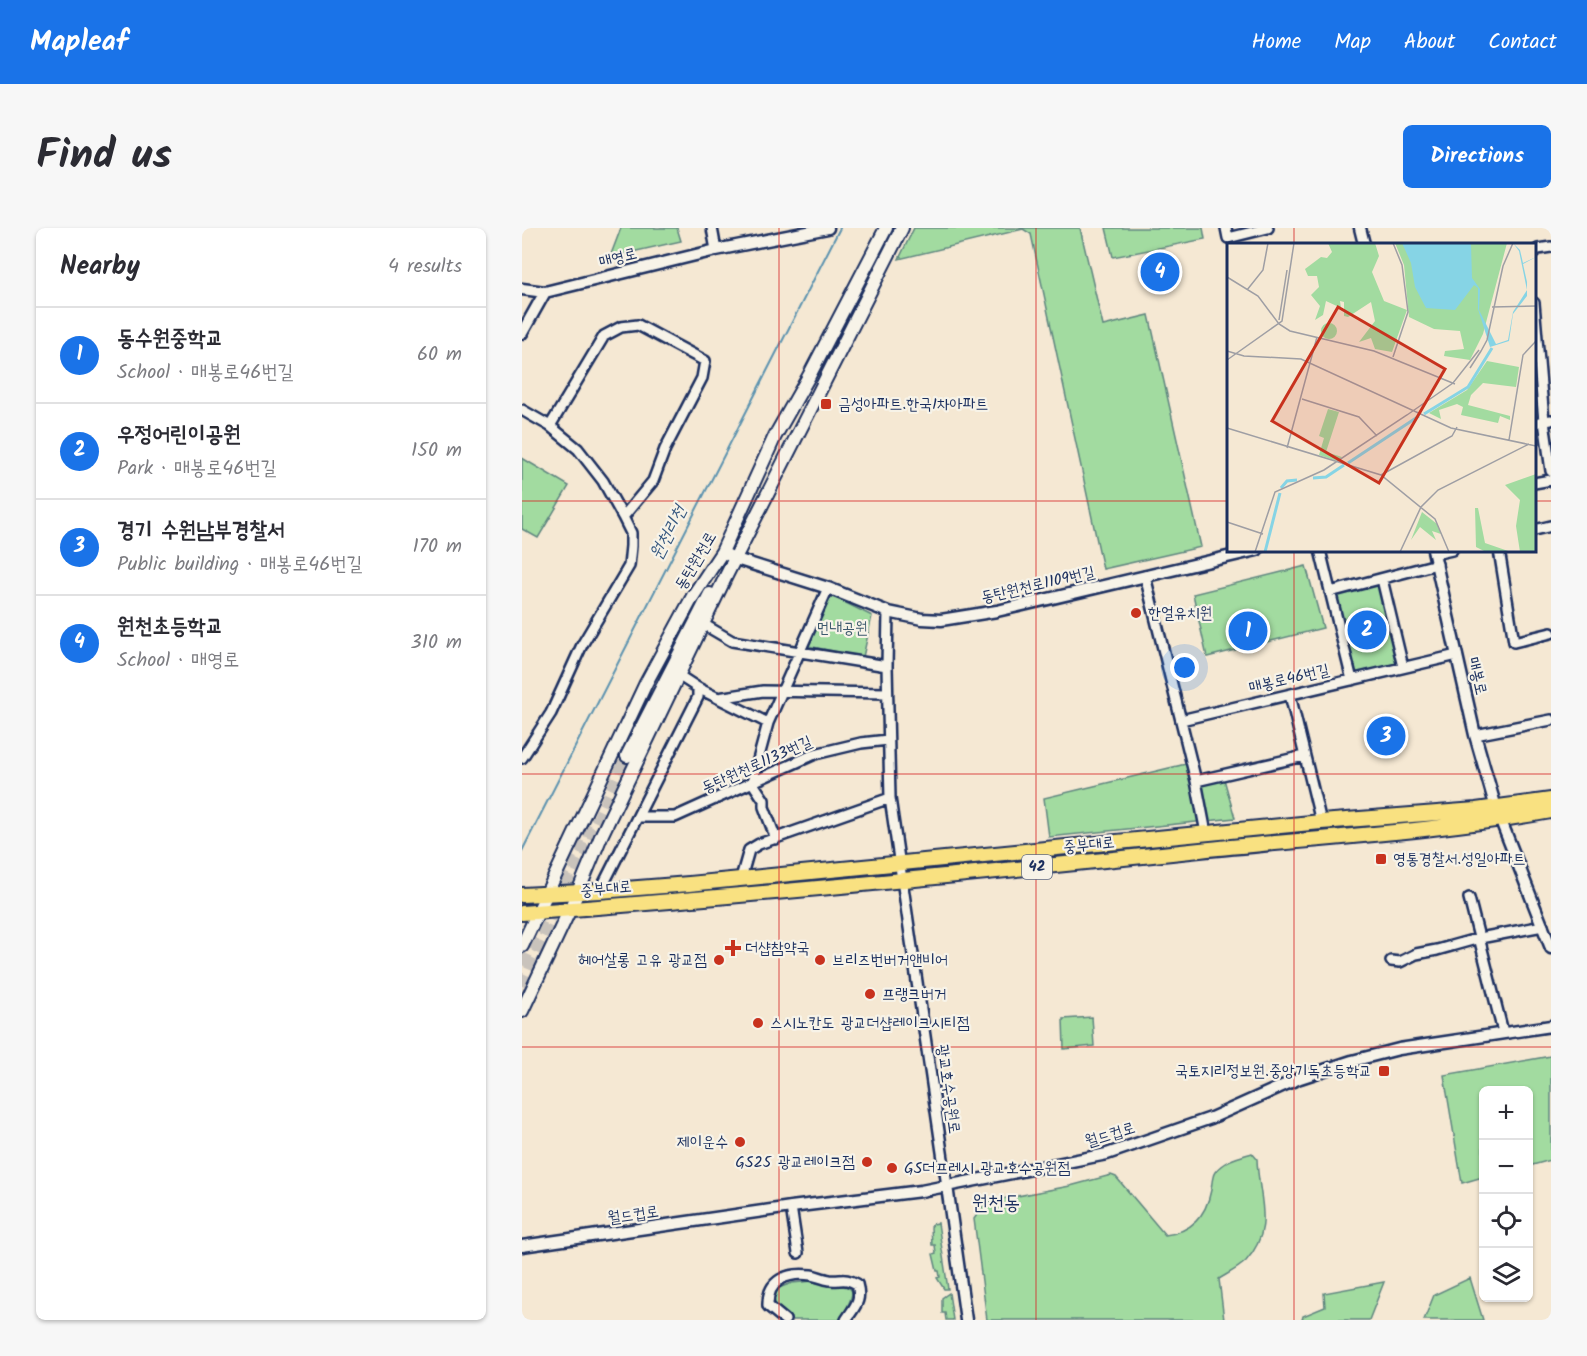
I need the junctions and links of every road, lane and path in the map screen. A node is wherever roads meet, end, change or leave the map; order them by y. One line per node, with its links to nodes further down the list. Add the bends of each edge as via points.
1 (712, 228): 10 (street)
2 (828, 228): 10 (street, 매영로)
3 (886, 228): 25 (main road, 동탄원천로, via 775,436)
4 (902, 228): 30 (main road, 동탄원천로)
5 (1226, 228): 6 (street, via 1228,238)
6 (1268, 228)
7 (1360, 228): 8 (street)
8 (1364, 243)
9 (1551, 247): 11 (street)
10 (717, 250): 13 (street, 매영로)
11 (1536, 250)
12 (522, 289): 13 (street, 매영로)
13 (545, 292): 15 (street)
14 (1536, 329): 17 (street)
15 (522, 333)
16 (522, 410): 18 (street)
17 (1543, 421): 19 (street)
18 (550, 426): 22 (street, via 578,449 603,481); 22 (street, via 604,336 621,327 638,325 705,361 702,378 665,449 654,481)
19 (1551, 471)
20 (1551, 480): 21 (street)
21 (1536, 483)
22 (623, 517): 55 (street, via 631,533 629,566 582,645 551,713)
23 (1551, 525): 24 (street)
24 (1536, 529)
25 (722, 552): 30 (street, 동탄원천로1109번길); 30 (main road, via 622,754 705,602); 73 (main road, 동탄원천로, via 693,596)
26 (1248, 552): 31 (street, 동탄원천로1109번길)
27 (1320, 552): 34 (street)
28 (1499, 552): 37 (street, via 1514,642)
29 (1435, 556): 32 (street); 39 (street, 매봉로)
30 (736, 559): 33 (street, 동탄원천로1109번길); 36 (main road, 동탄원천로)
31 (1145, 576): 35 (street, 동탄원천로1109번길, via 997,611 941,620); 49 (street)
32 (1382, 579): 34 (street); 41 (street)
33 (828, 588): 35 (street, 동탄원천로1109번길); 38 (street)
34 (1330, 592): 43 (street)
35 (888, 612): 40 (street, 광교호수공원로)
36 (703, 624): 38 (street, via 732,641); 42 (main road, 동탄원천로)
37 (1551, 633)
38 (799, 652): 40 (street); 45 (street)
39 (1457, 655): 41 (street, 매봉로46번길); 52 (street, 매봉로)
40 (887, 666): 46 (street, 광교호수공원로)
41 (1403, 668): 43 (street, 매봉로46번길)
42 (678, 675): 44 (street); 72 (main road, 동탄원천로)
43 (1352, 680): 47 (street, 매봉로46번길)
44 (698, 688): 48 (street); 63 (street, via 698,697)
45 (782, 691): 46 (street); 48 (street); 51 (street)
46 (887, 693): 53 (street, 광교호수공원로)
47 (1290, 694): 49 (street, 매봉로46번길); 54 (street)
48 (718, 698): 51 (street)
49 (1181, 720): 56 (street)
50 (1551, 720): 52 (street)
51 (768, 723): 57 (street)
52 (1475, 735): 62 (street, 매봉로)
53 (888, 740): 57 (street, 동탄원천로1133번길, via 815,754); 58 (street, 광교호수공원로)
54 (1304, 756): 56 (street); 64 (street)
55 (522, 758)
56 (1196, 781): 66 (street)
57 (752, 782): 63 (street, 동탄원천로1133번길, via 675,817); 67 (street, via 764,800)
58 (890, 798): 67 (street); 68 (street, 광교호수공원로)
59 (1551, 800): 62 (main road, 중부대로 / 42)
60 (1447, 812): 62 (main road, 중부대로 / 42); 64 (main road, 중부대로 / 42); 65 (main road)
61 (1551, 812): 62 (main road, 중부대로 / 42)
62 (1498, 814): 65 (main road, 중부대로 / 42); 78 (street, 매봉로)
63 (638, 817): 71 (street)
64 (1321, 822): 66 (main road, 중부대로 / 42)
65 (1448, 827): 70 (main road, 중부대로 / 42)
66 (1206, 833): 68 (main road, 중부대로 / 42)
67 (776, 838): 69 (street, via 749,850)
68 (901, 863): 69 (main road, 중부대로 / 42); 70 (street, 광교호수공원로)
69 (741, 878): 71 (main road, 중부대로 / 42)
70 (904, 881): 75 (main road, 중부대로 / 42); 86 (street, 광교호수공원로)
71 (600, 891): 72 (main road, 중부대로 / 42)
72 (578, 892): 73 (main road, 중부대로 / 42); 75 (main road, 동탄원천로)
73 (534, 895): 76 (main road, 동탄원천로)
74 (1469, 898): 79 (street)
75 (570, 909): 76 (main road, 중부대로 / 42); 83 (main road, 동탄원천로)
76 (537, 912): 77 (main road, 중부대로 / 42); 80 (main road, 동탄원천로)
77 (522, 913)
78 (1543, 926): 79 (street); 81 (street, 매봉로)
79 (1480, 938): 82 (street, via 1416,954 1400,962); 85 (street)
80 (522, 946)
81 (1551, 948)
82 (1391, 961)
83 (522, 1011)
84 (1551, 1026): 85 (street, 월드컵로)
85 (1503, 1032): 86 (street, 월드컵로, via 1352,1061 1300,1078 1211,1118 1107,1154)
86 (946, 1186): 87 (street, 월드컵로); 92 (street, 광교호수공원로)
87 (791, 1207): 88 (street, 월드컵로); 89 (street)
88 (522, 1246)
89 (798, 1253)
90 (785, 1320): 91 (street, via 768,1306 773,1283 809,1274 831,1280 849,1279 857,1284 859,1299)
91 (846, 1320)
92 (966, 1320)

